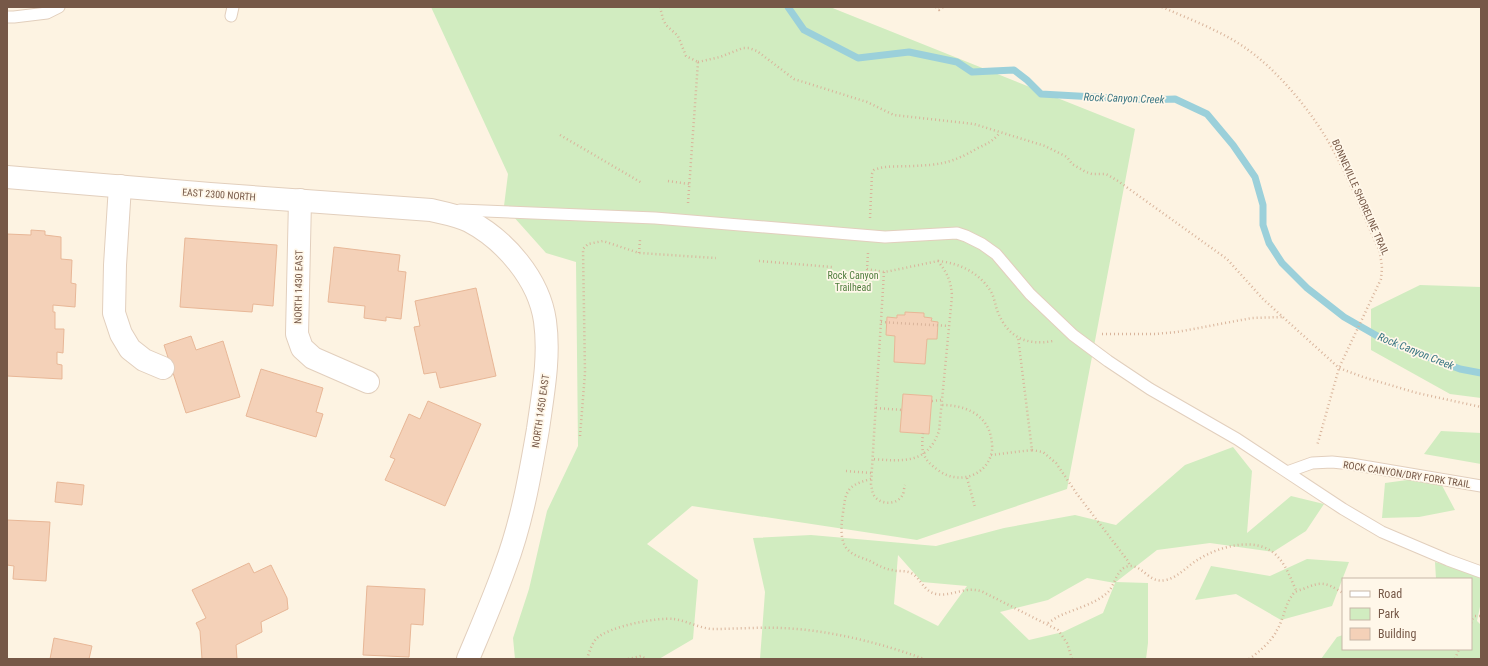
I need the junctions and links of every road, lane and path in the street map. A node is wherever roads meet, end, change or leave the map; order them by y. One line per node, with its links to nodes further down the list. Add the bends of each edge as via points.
1 (59, 7): 6 (lane, via 47,13)
2 (660, 7): 7 (path, via 666,25 678,36 686,56)
3 (936, 7): 4 (path, via 939,10)
4 (942, 7)
5 (1162, 7): 34 (path, BONNEVILLE SHORELINE TRAIL, via 1229,38 1265,63 1289,89 1335,154 1382,260 1381,279)
6 (7, 17)
7 (698, 62): 8 (path, via 749,48 757,51 794,79 867,102 894,115 965,122); 13 (path)
8 (1000, 132): 19 (path, via 993,140 950,162 874,170); 28 (path, via 1045,146 1086,172 1106,174 1118,181 1227,259)
9 (560, 135): 12 (path)
10 (7, 177): 14 (street, EAST 2300 NORTH)
11 (668, 181): 13 (path)
12 (642, 183)
13 (689, 184): 16 (path)
14 (120, 186): 15 (street, EAST 2300 NORTH); 33 (street, via 114,314 120,334 130,349 144,360)
15 (300, 200): 17 (street, EAST 2300 NORTH); 35 (street, NORTH 1430 EAST, via 298,334 302,348 313,358)
16 (688, 205)
17 (431, 210): 20 (lane, via 654,218); 65 (street, NORTH 1450 EAST, via 468,220 509,252 536,292 545,318 547,335 544,385 525,500 506,566)
18 (862, 218): 19 (path)
19 (870, 218): 20 (path)
20 (863, 235): 27 (path, via 867,269); 31 (lane, via 902,237 947,233 966,236 996,254 1030,294)
21 (640, 240): 22 (path)
22 (639, 253): 23 (path); 43 (path, via 603,241 588,244 583,249 585,373)
23 (716, 258)
24 (759, 261): 26 (path)
25 (938, 261): 27 (path); 30 (path, via 952,286); 32 (path, via 953,262 984,281 992,292 998,312 1008,330)
26 (832, 267)
27 (884, 272): 29 (path)
28 (1283, 317): 31 (path, via 1252,318 1155,334); 34 (path)
29 (881, 322): 30 (path); 40 (path)
30 (949, 326): 36 (path)
31 (1073, 335): 32 (path, via 1042,342 1031,342); 50 (lane, via 1150,389 1237,439)
32 (1018, 337): 44 (path)
33 (163, 368)
34 (1339, 368): 39 (path, via 1417,393); 48 (path, BONNEVILLE SHORELINE TRAIL)
35 (368, 382)
36 (942, 400): 37 (path); 38 (path)
37 (932, 401)
38 (941, 405): 45 (path, via 937,437); 46 (path, via 964,407 979,416 991,435)
39 (1481, 407)
40 (876, 408): 41 (path); 47 (path)
41 (902, 410)
42 (922, 433): 45 (path)
43 (580, 436)
44 (1032, 450): 46 (path); 57 (path, via 1043,452 1056,463)
45 (922, 454): 47 (path, via 910,460); 52 (path, via 943,474)
46 (992, 455): 52 (path, via 977,473)
47 (872, 459): 51 (path)
48 (1312, 463): 50 (lane, ROCK CANYON/DRY FORK TRAIL); 55 (lane, ROCK CANYON/DRY FORK TRAIL, via 1351,464)
49 (846, 472): 51 (path)
50 (1287, 472): 58 (lane, via 1382,532)
51 (871, 473): 53 (path)
52 (967, 478): 56 (path)
53 (871, 479): 54 (path, via 873,494 881,502 895,502 903,494); 63 (path, via 854,484 845,498 842,532 847,550 888,569 911,573 930,592 942,594 978,590)
54 (905, 485)
55 (1481, 486)
56 (975, 508)
57 (1130, 566): 59 (path, via 1138,568 1152,579 1166,580 1206,555 1236,545 1263,546 1277,555); 63 (path, via 1121,570 1112,588 1102,597 1062,614)
58 (1481, 572)
59 (1297, 592): 60 (path, via 1313,584 1323,583); 71 (path, via 1289,602 1278,630)
60 (1342, 592)
61 (1472, 616): 62 (path)
62 (1481, 616)
63 (1048, 624): 70 (path, via 1058,630)
64 (1460, 650): 72 (path)
65 (468, 659)
66 (587, 659): 69 (path, via 596,640 612,630 648,621 671,619 710,629 783,628 817,632 857,639)
67 (628, 659): 68 (path, via 641,656)
68 (646, 659)
69 (924, 659)
70 (1072, 659)
71 (1249, 659)
72 (1455, 659)

